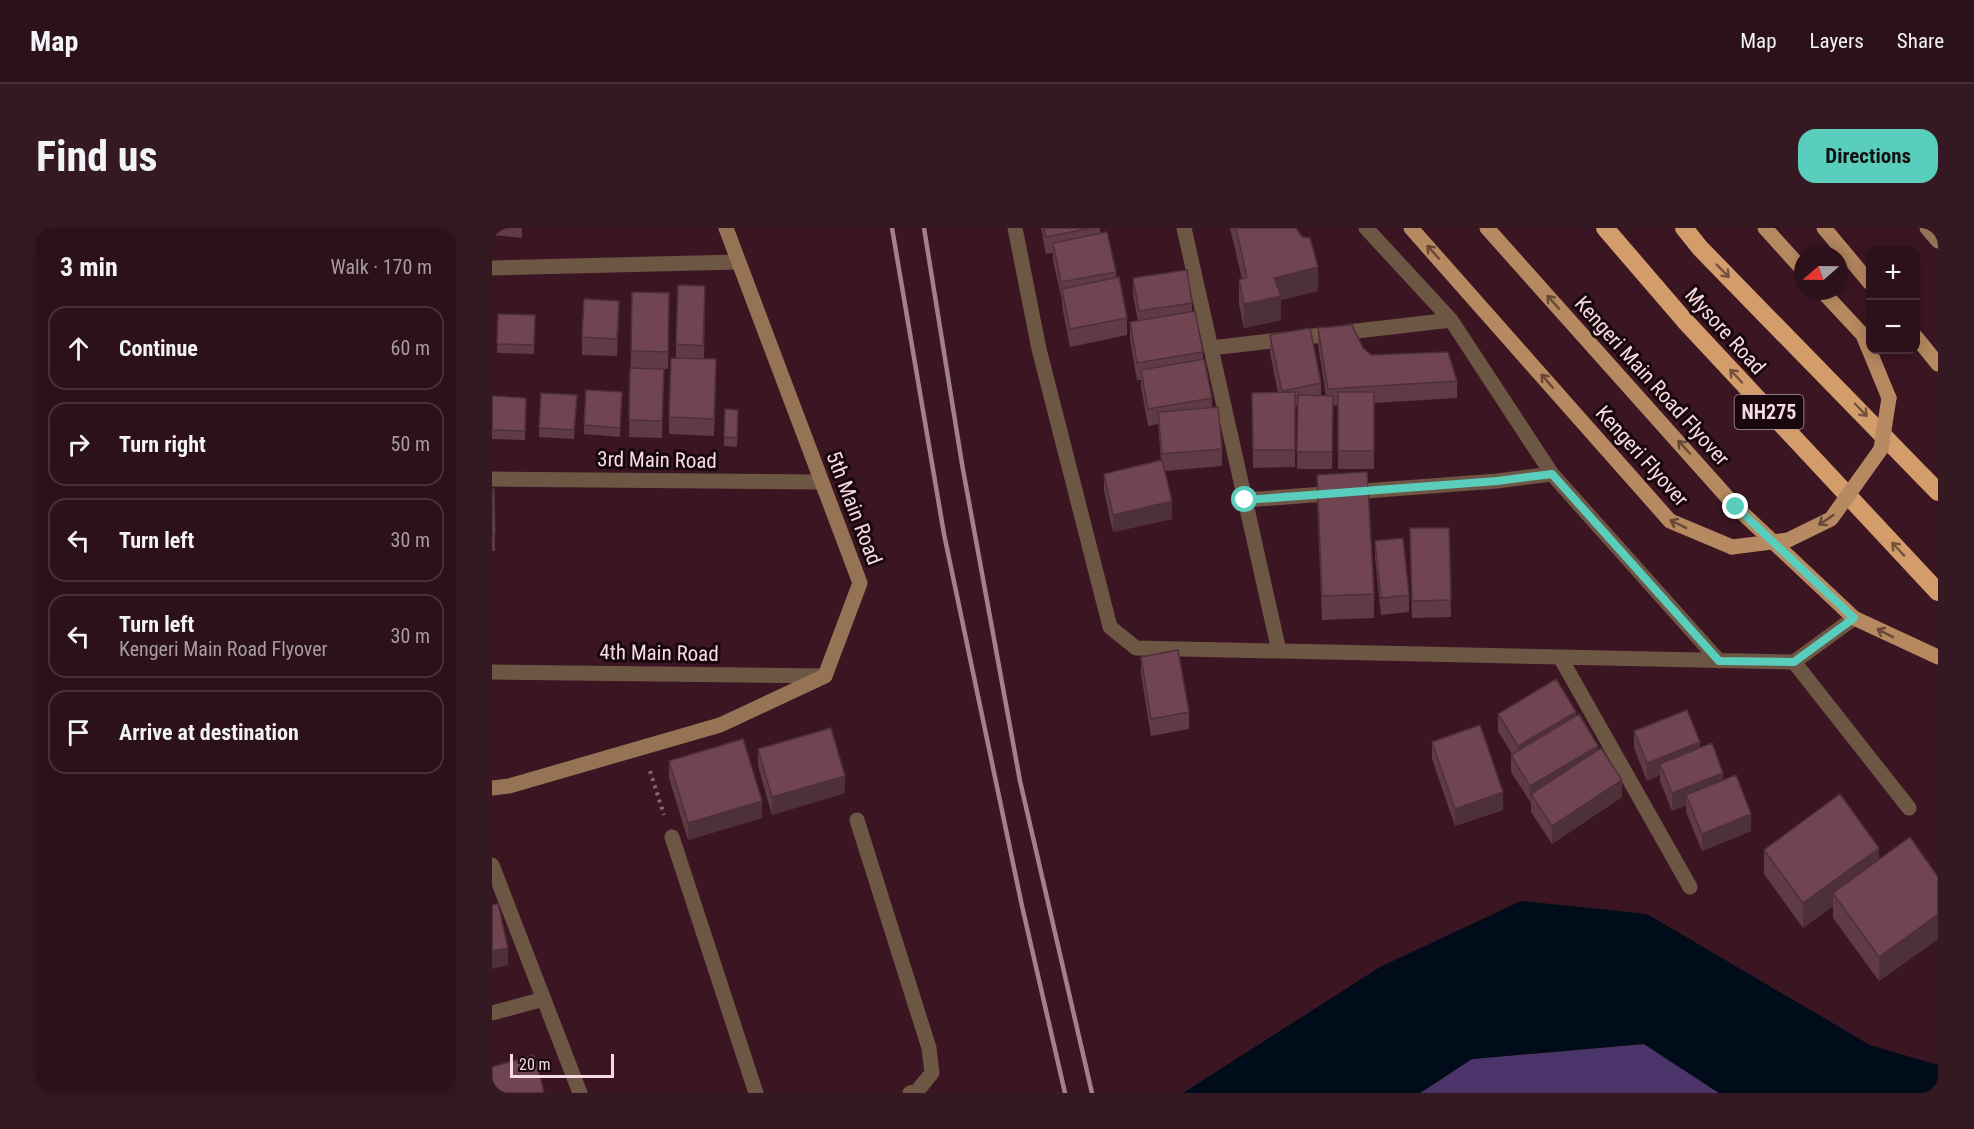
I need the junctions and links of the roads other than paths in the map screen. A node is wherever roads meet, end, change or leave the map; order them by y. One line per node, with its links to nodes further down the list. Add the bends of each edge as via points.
1 (726, 228): 14 (street, 5th Main Road)
2 (1015, 228): 29 (street, via 1039,349 1110,627 1136,648)
3 (1184, 228): 20 (street)
4 (1366, 228): 18 (street)
5 (1412, 228): 17 (main road, Kengeri Flyover, one-way to 5, bridge, via 1863,335 1889,398 1881,449 1831,519 1788,540 1732,547 1670,521)
6 (1487, 228): 28 (main road, Kengeri Main Road Flyover, one-way to 6, via 1736,507)
7 (1605, 228): 27 (highway, Mysore Road / NH275, one-way to 7, via 1685,321)
8 (1684, 228): 25 (highway, Mysore Road / NH275, one-way to 25)
9 (1765, 228): 13 (main road)
10 (1824, 228): 16 (main road)
11 (1927, 228): 12 (street)
12 (1938, 241)
13 (1794, 260)
14 (738, 262): 15 (street); 24 (street, 5th Main Road)
15 (492, 268)
16 (1866, 278)
17 (1830, 300)
18 (1451, 320): 20 (street); 22 (street)
19 (1920, 342): 21 (main road)
20 (1210, 348): 26 (street)
21 (1938, 364)
22 (1552, 474): 26 (street); 32 (street)
23 (492, 479): 24 (street, 3rd Main Road)
24 (822, 483): 35 (street, 5th Main Road, via 860,583)
25 (1938, 492)
26 (1245, 500): 29 (street)
27 (1938, 592)
28 (1854, 618): 31 (main road, Kengeri Main Road Flyover, one-way to 28); 33 (street)
29 (1279, 651): 30 (street)
30 (1560, 657): 32 (street); 41 (street)
31 (1938, 657)
32 (1719, 661): 33 (street)
33 (1794, 662): 37 (street)
34 (492, 672): 35 (street, 4th Main Road)
35 (825, 676): 36 (street, via 720,725)
36 (492, 788)
37 (1909, 808)
38 (857, 820): 46 (street, via 928,1048 932,1073 917,1091)
39 (672, 837): 45 (street)
40 (492, 865): 42 (street)
41 (1690, 886)
42 (544, 999): 43 (street); 44 (street)
43 (492, 1013)
44 (580, 1093)
45 (756, 1093)
46 (910, 1093)

